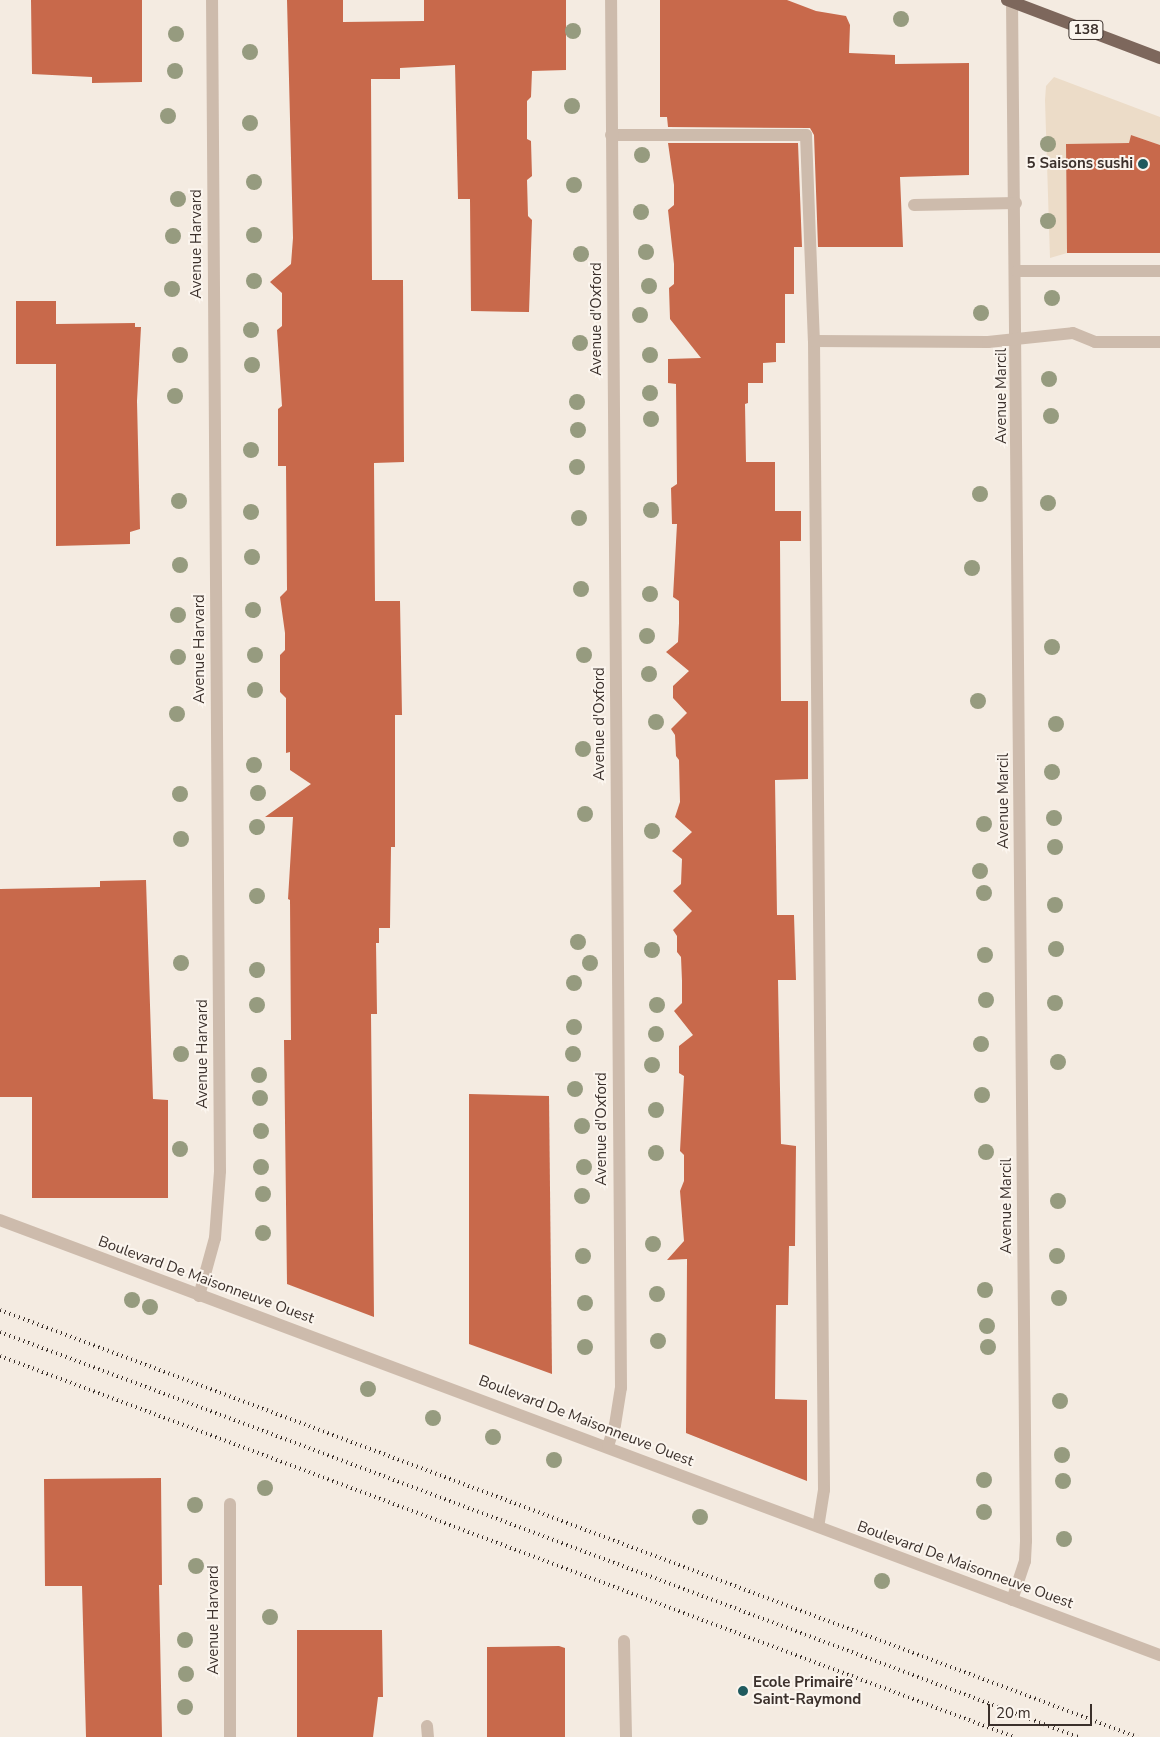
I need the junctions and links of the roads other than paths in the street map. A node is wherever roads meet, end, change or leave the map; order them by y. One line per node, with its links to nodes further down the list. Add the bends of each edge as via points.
1 (212, 0): 14 (street, Avenue Harvard, via 220,1171 218,1218)
2 (611, 0): 5 (street, Avenue d'Oxford)
3 (1011, 1): 4 (main road, 138); 6 (street, Avenue Marcil)
4 (1160, 58)
5 (611, 135): 10 (street, via 806,135); 15 (street, Avenue d'Oxford, via 621,1388)
6 (1016, 203): 7 (street); 8 (street, Avenue Marcil)
7 (914, 205)
8 (1017, 271): 9 (street); 11 (street, Avenue Marcil)
9 (1160, 272)
10 (814, 341): 11 (street); 17 (street, via 824,1490)
11 (1018, 341): 12 (street, via 1041,334 1073,333 1095,342); 18 (street, Avenue Marcil, via 1026,1541 1024,1561)
12 (1160, 342)
13 (0, 1220): 14 (street, Boulevard De Maisonneuve Ouest)
14 (199, 1296): 15 (street, Boulevard De Maisonneuve Ouest)
15 (608, 1446): 17 (street, Boulevard De Maisonneuve Ouest)
16 (230, 1504): 21 (street, Avenue Harvard)
17 (818, 1527): 18 (street, Boulevard De Maisonneuve Ouest)
18 (1012, 1600): 20 (street, Boulevard De Maisonneuve Ouest)
19 (624, 1641): 22 (street)
20 (1160, 1655)
21 (230, 1737)
22 (626, 1737)

